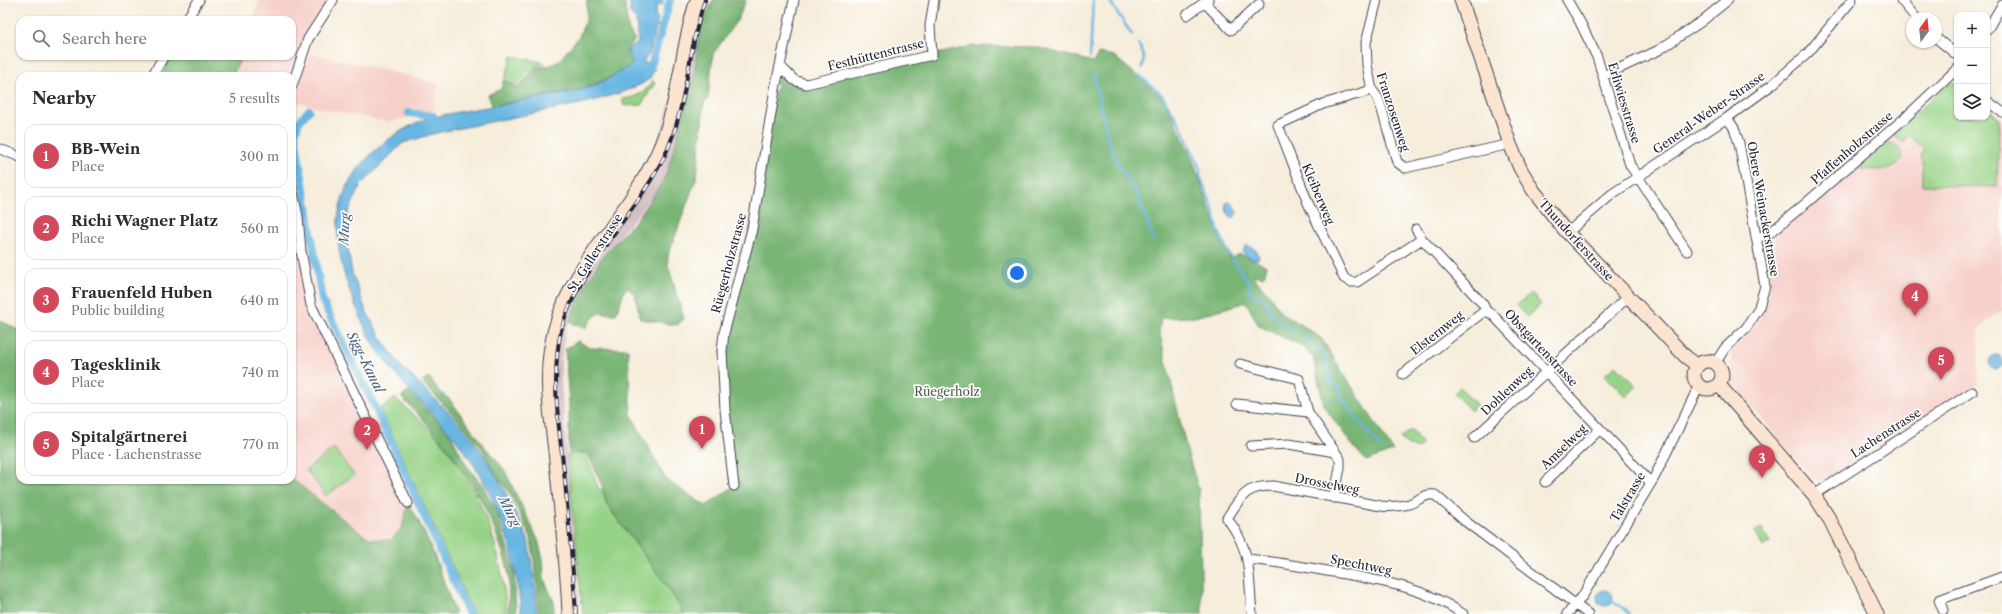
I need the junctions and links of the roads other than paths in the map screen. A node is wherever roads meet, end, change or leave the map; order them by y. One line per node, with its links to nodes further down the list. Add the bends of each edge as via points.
1 (199, 0): 16 (street)
2 (333, 0): 24 (street, via 308,39)
3 (698, 0): 67 (street, St. Gallerstrasse, via 673,106 658,153 632,198 570,290 553,336 549,364 549,397)
4 (794, 0): 22 (street, Rüegerholzstrasse)
5 (934, 0): 22 (street, Festhüttenstrasse, via 930,26 932,55 806,84 794,80)
6 (1377, 0): 27 (street, Franzosenweg, via 1365,54)
7 (1461, 0): 31 (street, Thundorferstrasse)
8 (1728, 0): 26 (street, via 1659,50)
9 (1852, 0): 30 (street, General-Weber-Strasse, via 1808,53 1773,84)
10 (1901, 0): 15 (street)
11 (1207, 2): 13 (street, via 1231,30); 17 (street)
12 (1572, 2): 26 (street, Erliwiesstrasse)
13 (1259, 4)
14 (2002, 5): 18 (street)
15 (1911, 12)
16 (189, 16)
17 (1187, 16)
18 (1990, 25)
19 (1942, 43): 20 (street)
20 (1954, 53)
21 (162, 60): 23 (street)
22 (780, 66): 59 (street, Rüegerholzstrasse, via 752,229 724,333 722,352 725,410)
23 (154, 72)
24 (296, 74)
25 (1954, 74): 38 (street, Pfaffenholzstrasse, via 1805,204 1771,232)
26 (1603, 76): 34 (street, Erliwiesstrasse, via 1630,165)
27 (1372, 90): 31 (street, Franzosenweg, via 1378,98 1397,162 1405,168); 39 (street, Kleiberweg, via 1323,104 1278,125 1308,203 1344,278 1350,282 1357,282)
28 (1990, 103): 29 (street)
29 (2002, 112)
30 (1727, 118): 34 (street, General-Weber-Strasse); 38 (street, Obere Weinackerstrasse, via 1738,136)
31 (1510, 144): 37 (street, Thundorferstrasse, via 1533,190)
32 (0, 149): 33 (street)
33 (16, 155)
34 (1638, 177): 37 (street, General-Weber-Strasse, via 1598,204); 40 (street, Erliwiesstrasse)
35 (296, 207): 62 (street, via 311,305)
36 (1416, 229): 39 (street, Obstgartenstrasse)
37 (1567, 233): 41 (street, Thundorferstrasse)
38 (1758, 238): 43 (street, Obere Weinackerstrasse, via 1765,286 1763,296 1758,310 1746,328 1727,346)
39 (1422, 239): 42 (street, Obstgartenstrasse, via 1483,304)
40 (1687, 251)
41 (1628, 298): 45 (street, Thundorferstrasse); 46 (street, Dohlenweg)
42 (1486, 311): 46 (street, Obstgartenstrasse, via 1492,314); 47 (street, Elsternweg)
43 (1716, 362): 45 (street, via 1704,361); 48 (street, via 1723,372)
44 (1240, 364): 52 (street, via 1299,379)
45 (1697, 365): 49 (street, via 1694,378)
46 (1546, 371): 53 (street, Obstgartenstrasse); 54 (street, Dohlenweg)
47 (1403, 374)
48 (1719, 385): 49 (street, via 1707,389); 60 (street)
49 (1699, 386): 58 (street, Talstrasse)
50 (1972, 392): 60 (street, Lachenstrasse)
51 (1237, 404): 52 (street)
52 (1308, 412): 56 (street)
53 (1600, 429): 57 (street, Amselweg); 58 (street, Obstgartenstrasse)
54 (1474, 438)
55 (1251, 446): 56 (street, via 1289,444)
56 (1335, 452): 61 (street, via 1340,459 1340,468)
57 (1545, 482)
58 (1650, 483): 65 (street, Talstrasse)
59 (734, 486)
60 (1814, 495): 72 (street, via 1830,520)
61 (1334, 498): 63 (street, Drosselweg, via 1273,486 1250,489 1241,496 1226,518 1237,532); 65 (street, Drosselweg, via 1396,507 1410,504 1426,495 1435,495)
62 (408, 503)
63 (1248, 559): 68 (street); 69 (street, Spechtweg, via 1384,581 1435,598)
64 (2002, 578): 66 (street, via 1939,600)
65 (1576, 604): 70 (street, Talstrasse); 71 (street)
66 (1943, 610)
67 (569, 614)
68 (1252, 614)
69 (1463, 614)
70 (1567, 614)
71 (1588, 614)
72 (1877, 614)

